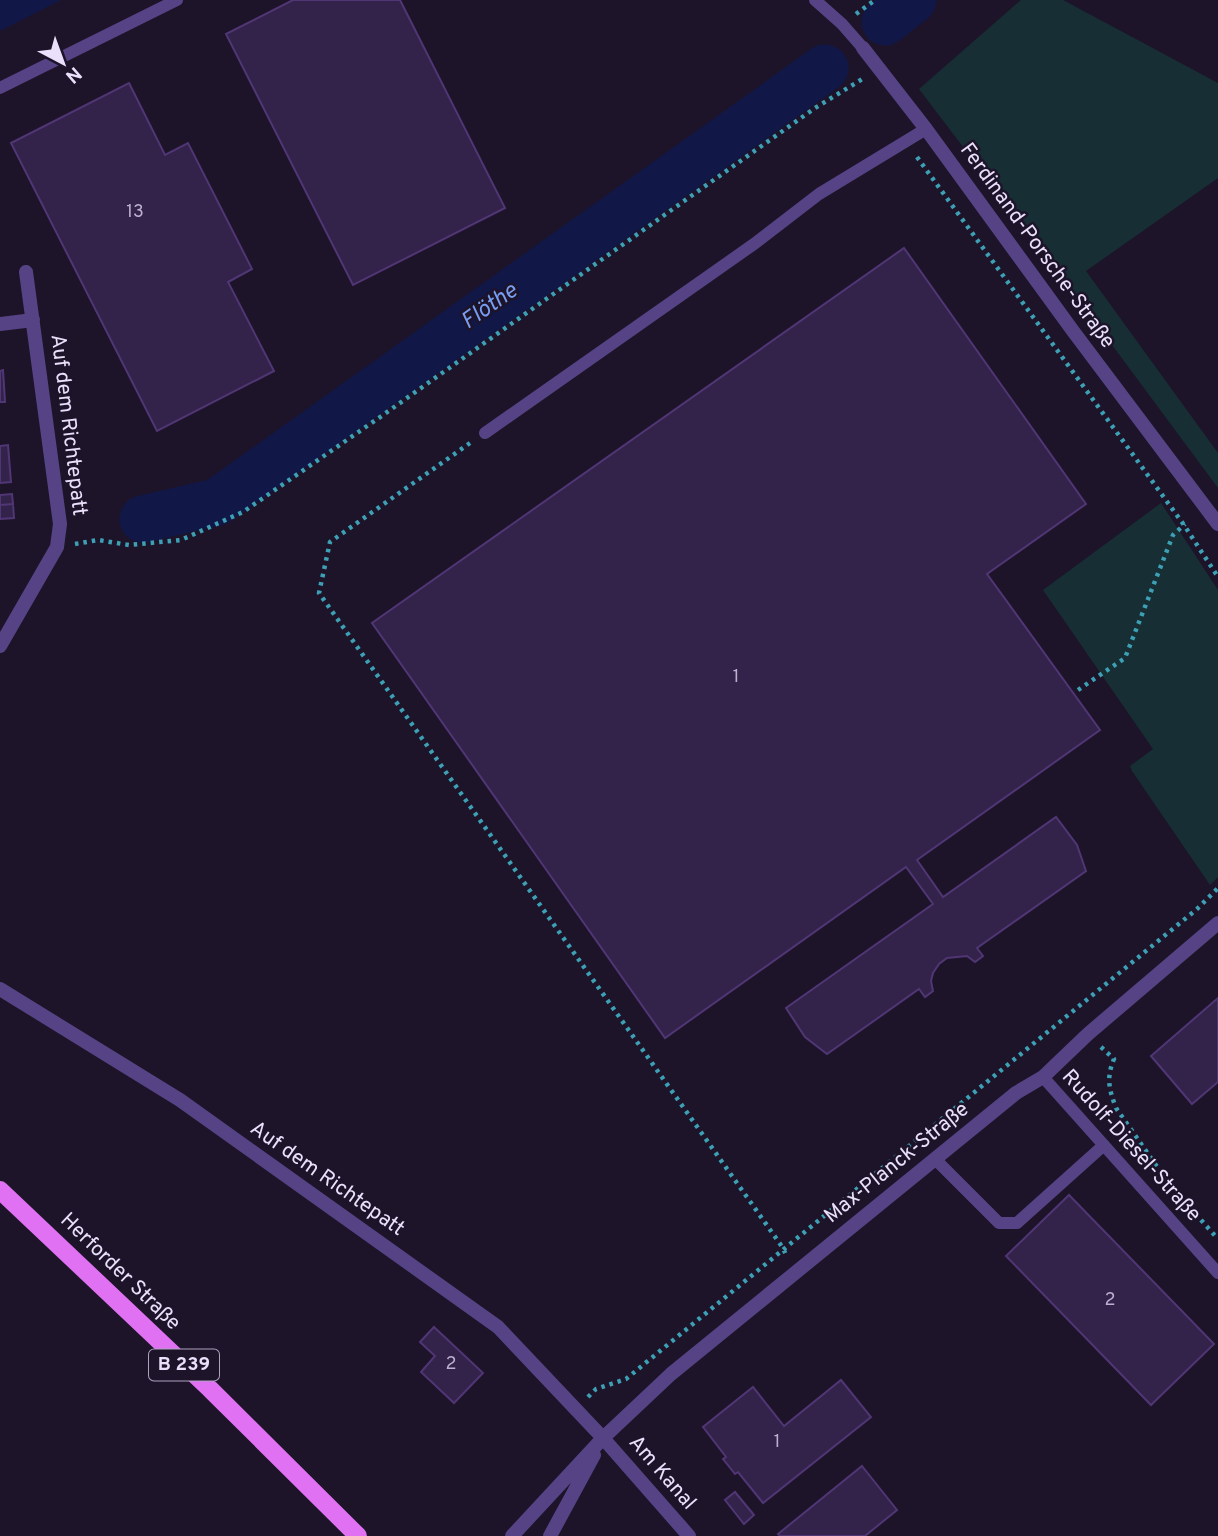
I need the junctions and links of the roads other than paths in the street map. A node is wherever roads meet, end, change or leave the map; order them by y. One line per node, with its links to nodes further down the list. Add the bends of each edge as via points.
1 (177, 0): 4 (lane)
2 (815, 0): 3 (lane, Ferdinand-Porsche-Straße)
3 (863, 48): 5 (street, Ferdinand-Porsche-Straße)
4 (0, 88)
5 (926, 130): 9 (lane, via 819,194); 10 (street, Ferdinand-Porsche-Straße)
6 (26, 272): 7 (street, Auf dem Richtepatt)
7 (33, 320): 8 (street, Auf dem Richtepatt); 11 (street, Auf dem Richtepatt, via 60,524 57,547)
8 (0, 324)
9 (485, 433)
10 (1218, 524)
11 (0, 646)
12 (1218, 923): 14 (street, Max-Planck-Straße)
13 (0, 989): 19 (street, Auf dem Richtepatt, via 180,1100 498,1326)
14 (1043, 1077): 15 (lane, Rudolf-Diesel-Straße); 16 (street, Max-Planck-Straße)
15 (1104, 1144): 16 (lane, via 1017,1223 999,1223); 18 (lane, Rudolf-Diesel-Straße)
16 (935, 1158): 19 (street, Max-Planck-Straße, via 671,1374)
17 (0, 1190): 20 (main road, Herforder Straße / B 239)
18 (1218, 1273)
19 (603, 1438): 21 (street, Max-Planck-Straße); 22 (street, Max-Planck-Straße); 23 (street, Am Kanal)
20 (358, 1536)
21 (512, 1536)
22 (550, 1536)
23 (689, 1536)

